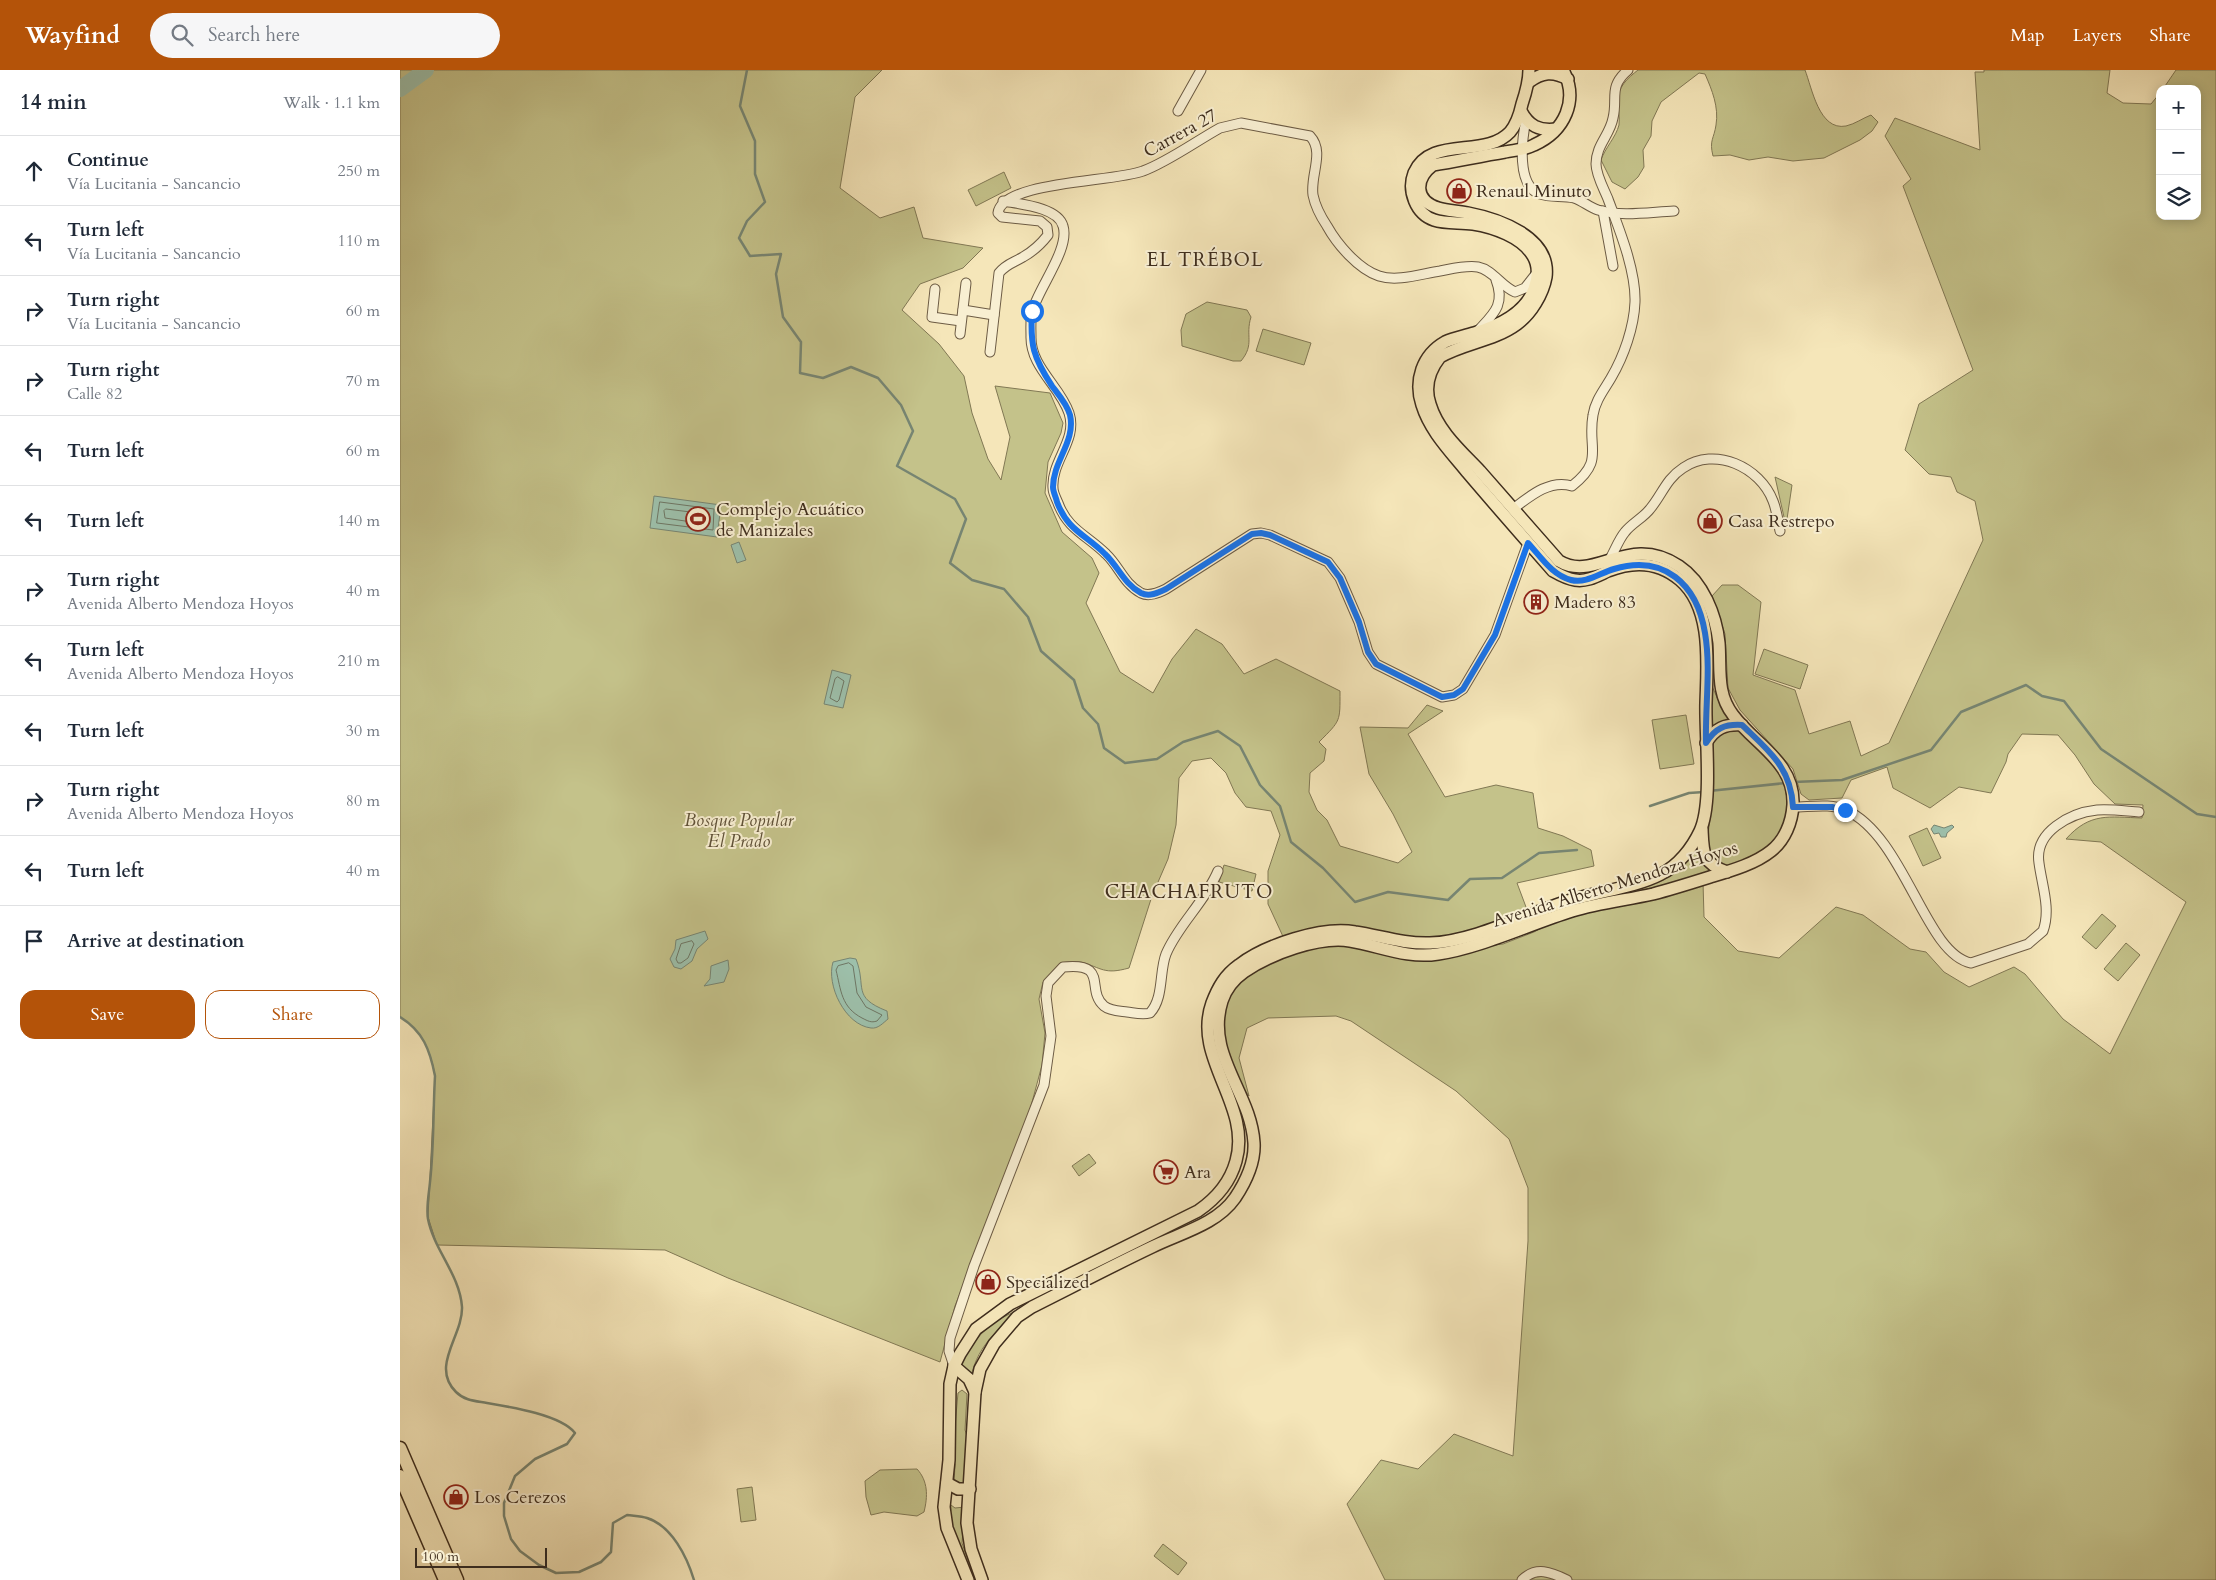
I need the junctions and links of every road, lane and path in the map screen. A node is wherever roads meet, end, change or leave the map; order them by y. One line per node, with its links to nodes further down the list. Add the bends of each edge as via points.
1 (1201, 70): 5 (street)
2 (1628, 70): 16 (street, via 1616,85 1611,127 1597,153 1596,166)
3 (1565, 75): 4 (main road); 7 (main road, Avenida Alberto Mendoza Hoyos, via 1571,93 1569,106 1565,119)
4 (1529, 76): 6 (main road)
5 (1178, 111)
6 (1523, 116): 7 (main road, via 1534,127); 9 (street); 18 (main road, via 1501,139 1430,156 1414,172 1411,185 1413,199 1426,217 1492,228 1512,237 1532,254)
7 (1556, 129): 8 (main road, Avenida Alberto Mendoza Hoyos)
8 (1535, 145): 9 (main road, Avenida Alberto Mendoza Hoyos); 12 (street)
9 (1521, 150): 12 (street); 28 (main road, Avenida Alberto Mendoza Hoyos, via 1433,165 1420,182 1420,193 1426,203 1439,209 1492,219 1517,230 1536,246 1547,269 1545,284 1536,303 1517,324 1440,357 1428,379 1430,403 1445,432)
10 (1151, 157): 11 (street)
11 (1165, 159): 13 (street, Carrera 27, via 1129,176 1034,189); 19 (street, Carrera 27, via 1220,128 1242,122 1310,136 1318,150 1312,180 1319,210 1328,228 1366,269 1392,278 1477,267)
12 (1524, 168): 14 (street, via 1534,192 1582,200)
13 (1003, 201): 23 (street, via 998,213 1002,217 1040,221 1047,227 1048,236 1025,256 1005,266 1000,274); 30 (street, via 1040,208 1057,216 1063,225 1060,256 1049,272 1032,311 1031,339 1043,372 1068,411 1072,425 1057,464 1053,489 1061,512 1072,528 1107,555 1129,584 1142,594 1166,589 1252,534 1270,535 1328,562 1340,578 1368,652 1376,664 1442,697 1463,689 1495,635)
14 (1603, 211): 16 (street); 17 (street)
15 (1674, 211): 16 (street)
16 (1613, 213): 28 (street, via 1633,283 1635,303 1630,334 1597,401 1593,416 1593,463 1586,476 1572,486 1562,483 1538,491)
17 (1613, 266)
18 (1538, 272): 19 (street, Carrera 27, via 1525,288 1515,292); 25 (main road, Avenida Alberto Mendoza Hoyos, via 1537,282 1524,306 1501,322)
19 (1496, 278): 25 (street, via 1500,301)
20 (966, 282): 22 (street)
21 (935, 289): 24 (street, via 932,317)
22 (963, 310): 23 (street); 24 (street)
23 (994, 315): 27 (street)
24 (961, 321): 26 (street)
25 (1476, 333): 30 (main road, Avenida Alberto Mendoza Hoyos, via 1446,342 1424,361 1419,376 1422,405 1440,438)
26 (960, 334)
27 (990, 352)
28 (1513, 509): 31 (main road, Avenida Alberto Mendoza Hoyos, via 1559,561 1568,566 1584,568)
29 (1780, 531): 31 (street, via 1773,500 1746,468 1731,461 1696,461 1669,479 1651,508 1625,532)
30 (1528, 543): 33 (main road, Avenida Alberto Mendoza Hoyos, via 1553,571 1573,580 1591,578 1633,564 1670,573 1686,585 1701,617 1706,639)
31 (1610, 559): 32 (main road, Avenida Alberto Mendoza Hoyos, via 1630,554 1660,556 1693,577 1707,601 1717,630 1722,693 1727,706)
32 (1742, 725): 33 (main road, via 1723,726); 34 (main road, Avenida Alberto Mendoza Hoyos, via 1781,763 1792,793)
33 (1706, 743): 36 (main road, Avenida Alberto Mendoza Hoyos, via 1708,762)
34 (1793, 807): 35 (street, via 1832,807 1858,818 1894,856 1941,942 1954,955 1971,962 2028,944 2043,931 2046,900 2039,847 2046,834 2078,814 2095,810); 38 (main road, Avenida Alberto Mendoza Hoyos, via 1785,834 1774,848)
35 (2139, 812)
36 (1702, 828): 38 (main road, via 1706,859 1714,867); 39 (main road, Avenida Alberto Mendoza Hoyos, via 1688,851 1662,874 1566,902 1457,940 1409,943 1335,930 1318,932 1263,951 1242,962 1229,972 1216,990 1208,1019 1210,1048 1237,1119 1240,1136 1238,1157 1223,1190 1198,1211 1010,1304 976,1329)
37 (1218, 871): 39 (street, via 1208,892 1166,953 1157,1001 1150,1013 1113,1010 1104,1006 1098,998 1094,976 1080,966 1063,967 1048,983 1046,996 1051,1036 1044,1085 974,1266 950,1338 949,1351)
38 (1727, 872): 40 (main road, Avenida Alberto Mendoza Hoyos, via 1651,894 1570,912 1458,950 1409,955 1334,940 1266,959 1249,968 1236,978 1224,995 1217,1029 1221,1047 1245,1104 1254,1142 1248,1173 1234,1198 1222,1213 1204,1224 1032,1307 1017,1318 994,1344 980,1368)
39 (954, 1366): 40 (main road, via 969,1379); 43 (main road, Avenida Alberto Mendoza Hoyos, via 950,1384)
40 (975, 1392): 44 (main road, Avenida Alberto Mendoza Hoyos)
41 (400, 1448): 46 (highway)
42 (400, 1476): 45 (highway)
43 (947, 1483): 44 (main road, via 958,1489); 47 (main road, Avenida Alberto Mendoza Hoyos, via 946,1528)
44 (970, 1489): 48 (main road, Avenida Alberto Mendoza Hoyos, via 967,1523 971,1549)
45 (445, 1580)
46 (457, 1580)
47 (968, 1580)
48 (982, 1580)
49 (1522, 1580): 50 (street, via 1539,1571)
50 (1567, 1580)

